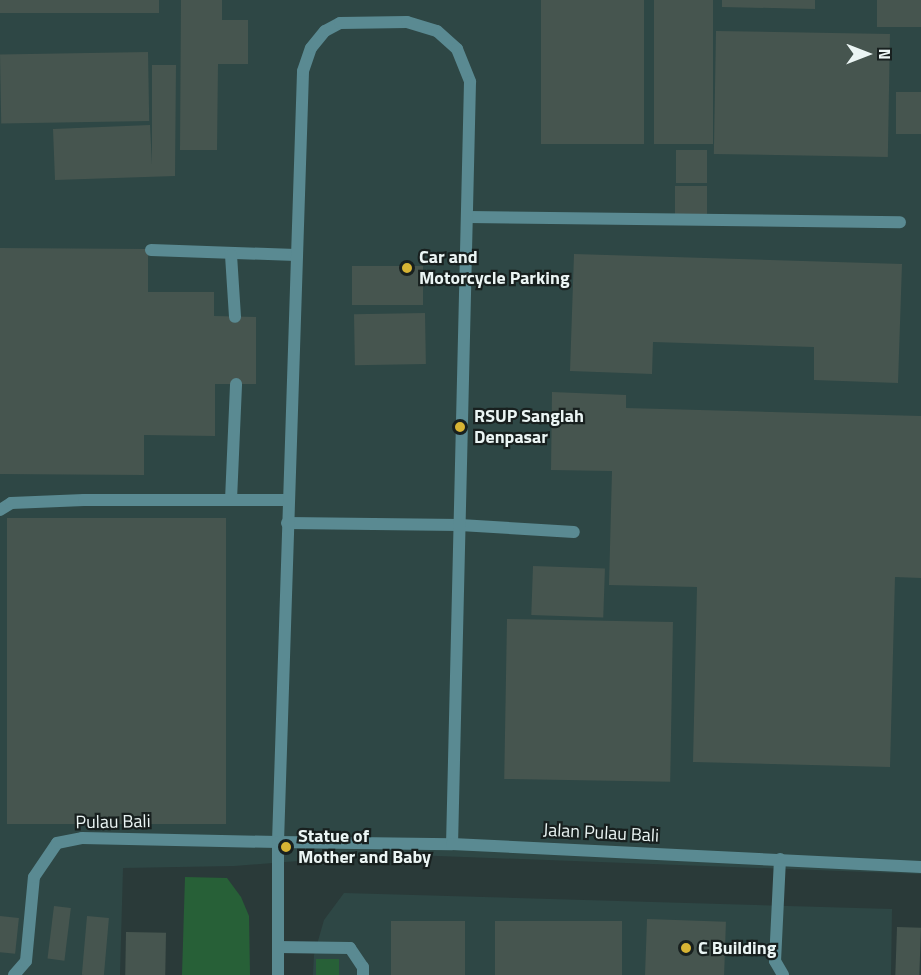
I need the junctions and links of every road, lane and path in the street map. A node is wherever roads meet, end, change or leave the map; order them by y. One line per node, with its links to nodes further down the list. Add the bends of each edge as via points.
1 (468, 217): 2 (street); 5 (street, via 470,82 457,49 437,31 407,22 340,23 325,31 311,48 303,70); 12 (street)
2 (900, 222)
3 (151, 250): 4 (street)
4 (231, 255): 5 (street); 6 (street)
5 (296, 255): 9 (street)
6 (235, 317)
7 (236, 384): 8 (street)
8 (231, 500): 9 (street); 10 (street, via 11,503)
9 (287, 500): 11 (street)
10 (0, 510)
11 (287, 523): 12 (street); 14 (street)
12 (460, 525): 13 (street); 15 (street)
13 (574, 532)
14 (278, 842): 15 (street, Jalan Pulau Bali); 18 (street); 19 (street, Pulau Bali, via 82,838 57,843 34,877 26,961)
15 (452, 844): 16 (street, Jalan Pulau Bali)
16 (780, 859): 17 (street, Jalan Pulau Bali); 22 (street, via 775,961)
17 (921, 867)
18 (278, 947): 20 (street); 21 (street, via 350,948 363,967)
19 (14, 975)
20 (278, 975)
21 (363, 975)
22 (783, 975)

